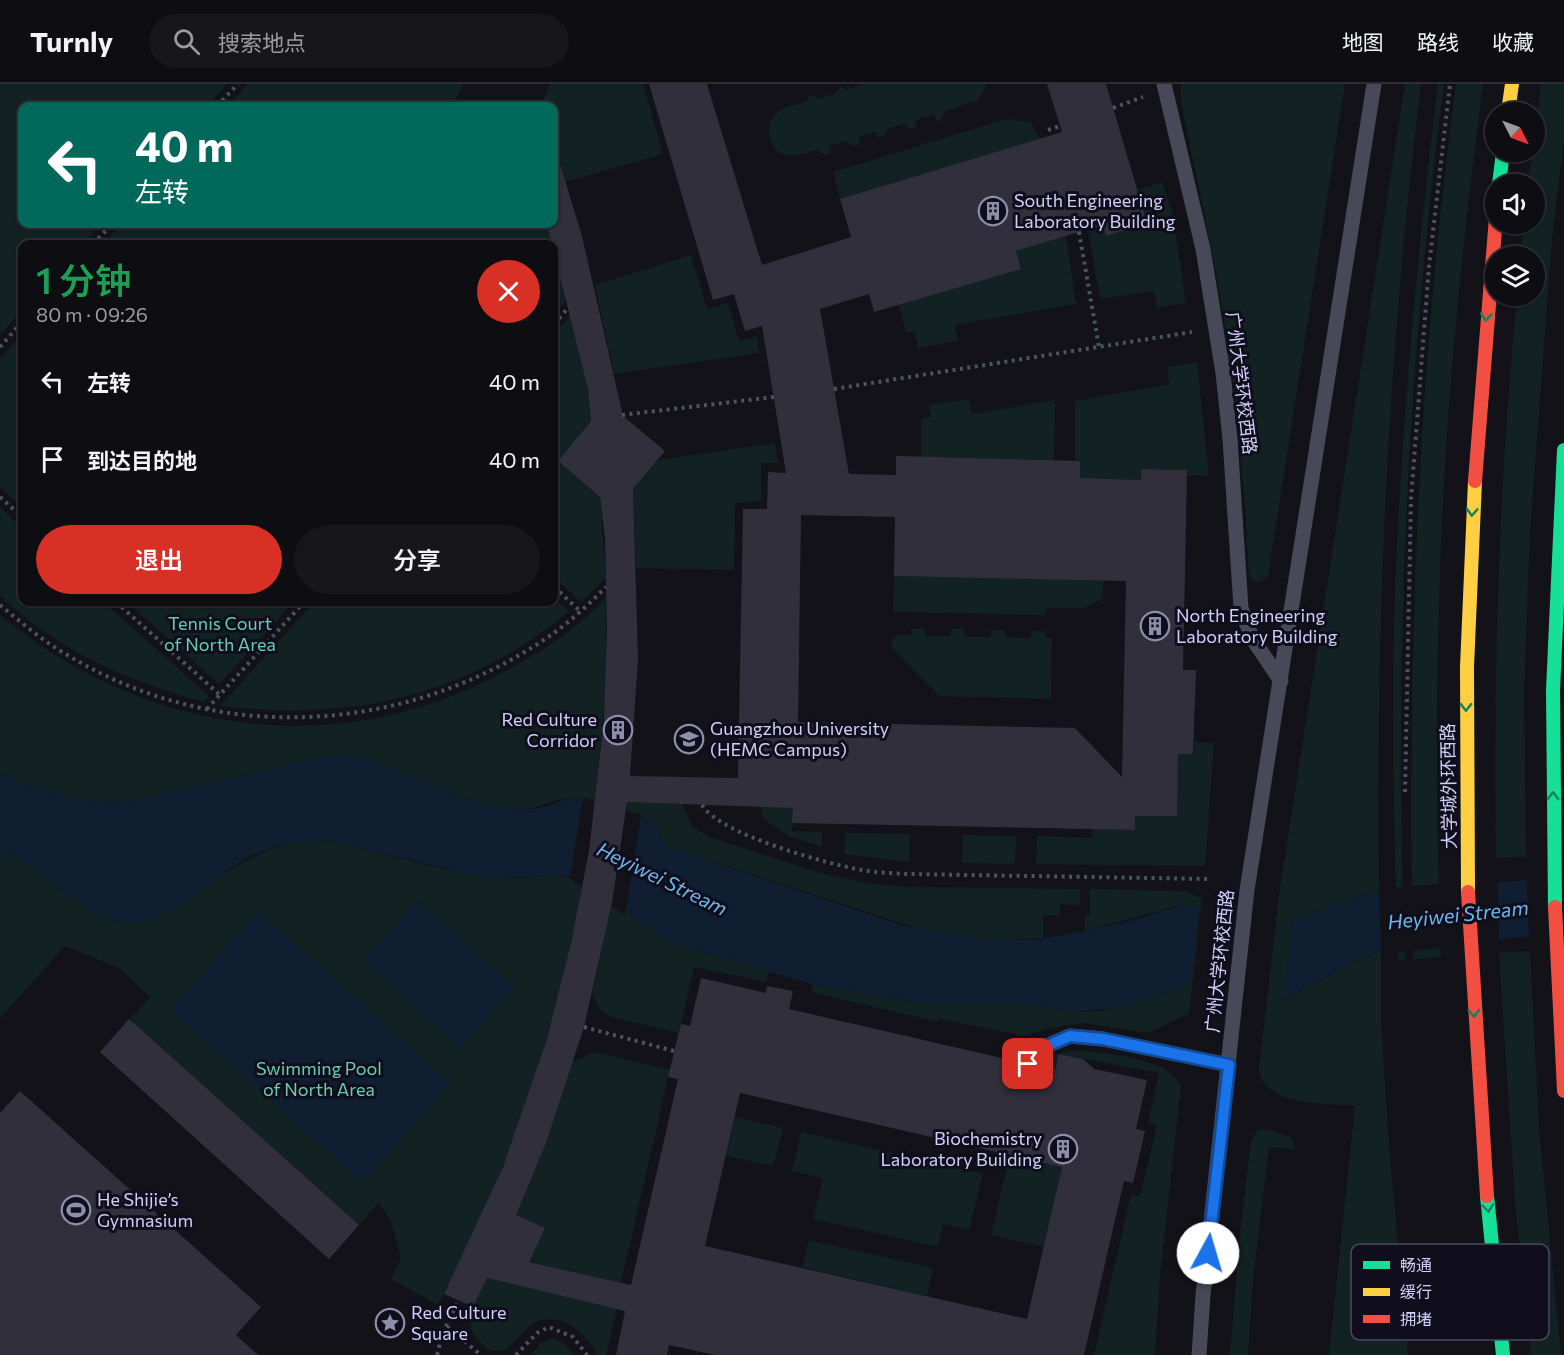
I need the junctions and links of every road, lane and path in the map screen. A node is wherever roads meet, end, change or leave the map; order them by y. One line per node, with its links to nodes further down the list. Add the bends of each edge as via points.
1 (238, 84): 7 (path)
2 (1164, 84): 19 (lane, 广州大学环校西路, via 1203,249)
3 (1374, 84): 34 (lane, 广州大学环校西路)
4 (1450, 84): 37 (path, via 1429,266 1411,499)
5 (1512, 84): 8 (main road)
6 (1150, 95): 9 (path)
7 (222, 102)
8 (1509, 102)
9 (1113, 108)
10 (1060, 126): 11 (path)
11 (1048, 130)
12 (108, 228): 15 (path)
13 (1079, 232): 21 (path)
14 (1494, 234): 45 (main road, 大学城外环西路, one-way to 45, via 1471,526 1466,733 1471,955)
15 (97, 240)
16 (569, 307): 17 (path)
17 (558, 319)
18 (18, 327): 20 (path)
19 (1216, 328): 21 (path); 34 (lane, 广州大学环校西路, via 1230,439 1241,609 1252,638)
20 (0, 347)
21 (1099, 347): 22 (path)
22 (834, 389)
23 (774, 397): 24 (path)
24 (622, 415)
25 (1564, 450): 44 (main road, one-way to 25, via 1553,855 1555,639)
26 (0, 497): 27 (path)
27 (18, 513)
28 (606, 587): 33 (path)
29 (558, 591): 33 (path)
30 (0, 605): 36 (path, via 69,657 108,677 155,696)
31 (120, 606): 35 (path)
32 (300, 606): 35 (path)
33 (580, 611): 36 (path, via 552,634 488,672 406,704 306,719 256,717)
34 (1281, 681): 43 (lane, 广州大学环校西路, via 1247,890)
35 (220, 695): 36 (path)
36 (207, 709)
37 (1405, 792)
38 (702, 805): 39 (path, via 722,824 816,859 862,870)
39 (1211, 879)
40 (584, 1027): 41 (path)
41 (674, 1051)
42 (1028, 1064): 43 (lane, via 1042,1048 1078,1036)
43 (1229, 1065): 53 (lane, 广州大学环校西路)
44 (1564, 1091)
45 (1491, 1244)
46 (458, 1301): 47 (path)
47 (446, 1327): 49 (path); 50 (path)
48 (1501, 1340): 54 (main road, 大学城外环西路, one-way to 54)
49 (437, 1355)
50 (481, 1355)
51 (516, 1355): 52 (path, via 537,1333 549,1327 573,1337)
52 (587, 1355)
53 (1199, 1355)
54 (1503, 1355)

